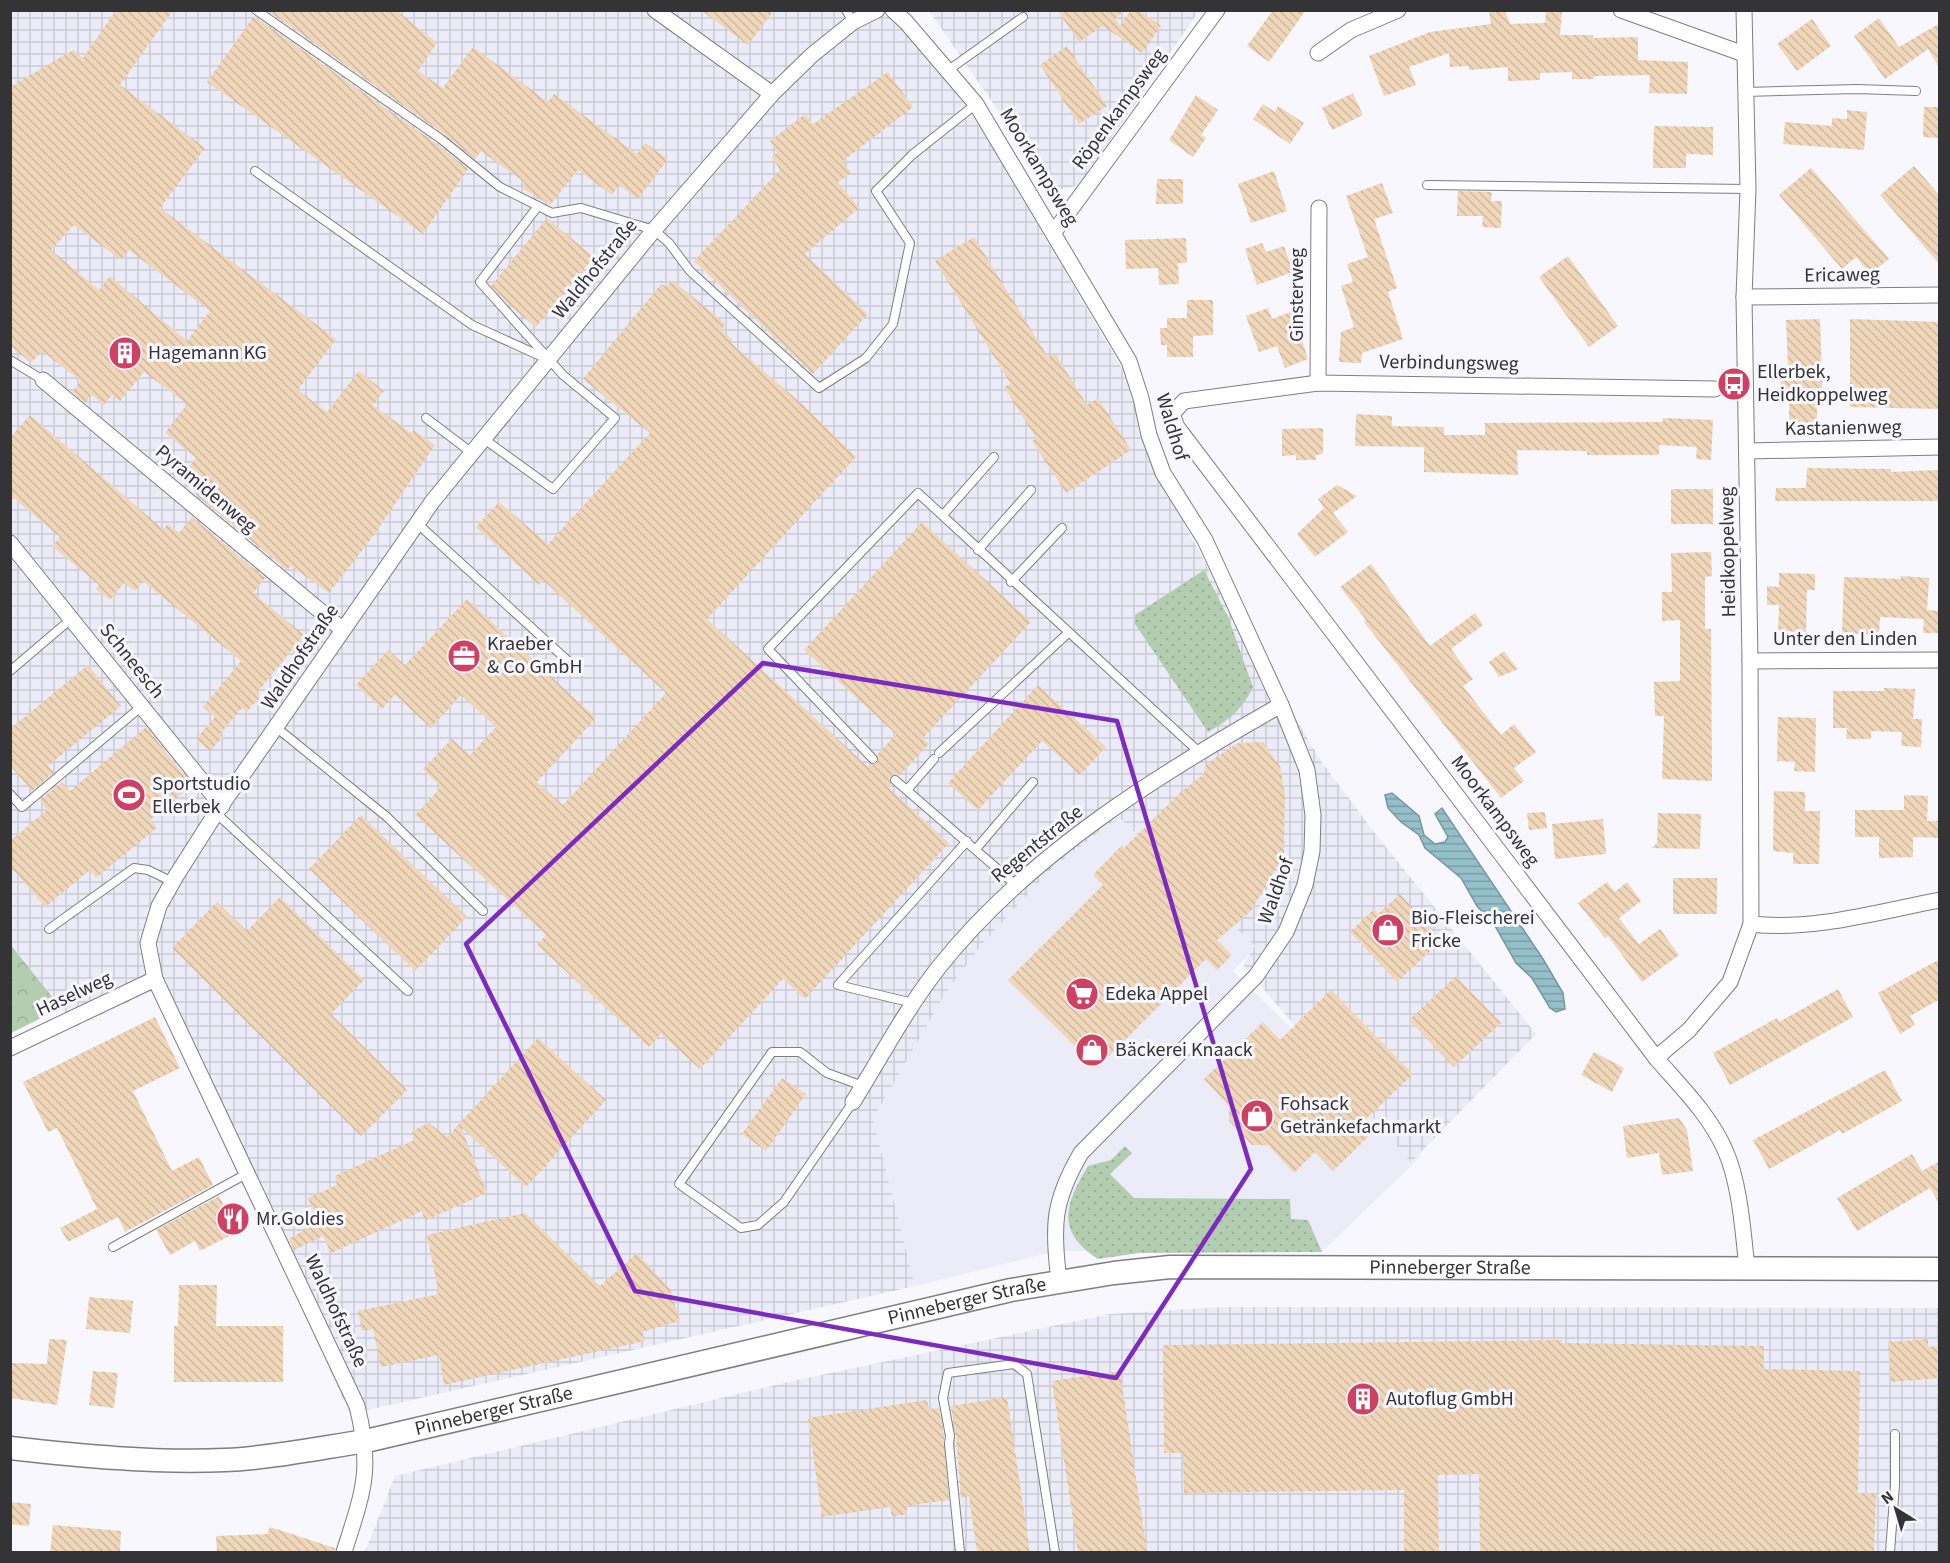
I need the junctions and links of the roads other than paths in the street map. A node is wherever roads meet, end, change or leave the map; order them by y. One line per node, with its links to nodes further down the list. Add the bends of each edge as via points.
1 (256, 10): 21 (lane, via 441,139 500,187)
2 (877, 10): 9 (street, Waldhofstraße)
3 (893, 10): 13 (street, Moorkampsweg)
4 (1217, 10): 24 (street, Röpenkampsweg)
5 (1398, 10): 11 (street, via 1351,30)
6 (1621, 10): 12 (street)
7 (1744, 10): 12 (street, Heidkoppelweg)
8 (666, 13): 16 (street)
9 (850, 16): 16 (street, Waldhofstraße)
10 (1023, 17): 13 (lane)
11 (1318, 53)
12 (1744, 54): 15 (street, Heidkoppelweg)
13 (947, 71): 17 (street, Moorkampsweg)
14 (1916, 91): 15 (lane)
15 (1745, 92): 20 (street, Heidkoppelweg)
16 (772, 94): 23 (street, Waldhofstraße)
17 (976, 104): 23 (lane, via 912,155 876,191 910,243 893,324 866,358 819,388 690,271); 24 (street, Moorkampsweg)
18 (255, 171): 28 (lane, via 472,325)
19 (1427, 185): 20 (lane)
20 (1748, 189): 26 (street, Heidkoppelweg)
21 (538, 206): 23 (lane, via 552,213 581,208); 28 (lane, via 480,282)
22 (1319, 208): 31 (street, Ginsterweg)
23 (654, 230): 28 (street, Waldhofstraße)
24 (1054, 232): 29 (street, Moorkampsweg)
25 (1940, 294): 26 (street, Ericaweg)
26 (1744, 297): 37 (street, Heidkoppelweg)
27 (10, 360): 30 (lane)
28 (550, 360): 35 (street, Waldhofstraße); 35 (lane, via 615,418 553,489)
29 (1129, 362): 54 (street, Waldhof, via 1163,473 1205,540)
30 (43, 380): 48 (street, Pyramidenweg)
31 (1318, 383): 32 (street, Verbindungsweg); 33 (street, Verbindungsweg)
32 (1715, 389)
33 (1184, 401): 76 (street, Moorkampsweg, via 1172,414 1177,427)
34 (426, 418): 38 (lane)
35 (484, 439): 38 (street, Waldhofstraße)
36 (1940, 447): 37 (street, Kastanienweg)
37 (1748, 451): 52 (street, Heidkoppelweg)
38 (472, 453): 42 (street, Waldhofstraße)
39 (994, 457): 41 (lane)
40 (1031, 490): 45 (lane)
41 (942, 515): 45 (lane); 58 (lane, via 918,493 768,649)
42 (418, 524): 48 (street, Waldhofstraße); 51 (lane)
43 (1062, 528): 46 (lane)
44 (10, 543): 47 (street, Schneesch)
45 (978, 550): 46 (lane)
46 (1011, 582): 49 (lane)
47 (71, 619): 53 (lane); 55 (street, Schneesch)
48 (343, 630): 56 (street, Waldhofstraße)
49 (1068, 633): 57 (lane); 61 (lane, via 937,756)
50 (1940, 660): 52 (street, Unter den Linden)
51 (568, 661)
52 (1750, 661): 70 (street, Heidkoppelweg)
53 (10, 671)
54 (1281, 705): 57 (street, Regentstraße); 83 (street, Waldhof, via 1307,770 1313,815 1305,885 1286,932 1256,976 1081,1153 1064,1181 1057,1206 1054,1240)
55 (142, 706): 62 (lane, via 22,807); 63 (street, Schneesch)
56 (277, 728): 63 (street, Waldhofstraße); 69 (lane, via 387,817)
57 (1199, 752): 67 (street, Regentstraße, via 1107,814)
58 (873, 759)
59 (895, 780): 61 (lane)
60 (1033, 782): 65 (lane)
61 (908, 790): 64 (lane)
62 (10, 794)
63 (219, 809): 66 (street, Waldhofstraße); 73 (lane)
64 (967, 841): 65 (lane); 74 (lane, via 838,985)
65 (976, 849): 67 (lane)
66 (173, 882): 71 (lane, via 134,868); 72 (street, Waldhofstraße, via 159,906 148,943)
67 (1016, 885): 74 (street, Regentstraße, via 946,960)
68 (1940, 900): 70 (street, via 1811,925)
69 (483, 911)
70 (1751, 924): 76 (street, Heidkoppelweg, via 1730,982 1689,1030)
71 (49, 929)
72 (155, 980): 75 (street, Haselweg); 79 (street, Waldhofstraße)
73 (408, 991)
74 (913, 1003): 77 (street, Regentstraße)
75 (10, 1048)
76 (1656, 1058): 81 (street, Moorkampsweg, via 1695,1102 1726,1150 1742,1212)
77 (863, 1086): 78 (street, Regentstraße); 78 (lane, via 827,1072 800,1052 772,1052 679,1184 741,1228 758,1225 784,1202)
78 (853, 1102)
79 (248, 1173): 80 (lane); 85 (street, Waldhofstraße, via 357,1406)
80 (113, 1246)
81 (1747, 1268): 82 (main road, Pinneberger Straße); 83 (main road, Pinneberger Straße, via 1170,1267)
82 (1940, 1269)
83 (1059, 1280): 85 (main road, Pinneberger Straße)
84 (1895, 1434): 90 (lane)
85 (366, 1441): 86 (main road, Pinneberger Straße, via 227,1460 134,1461); 87 (street, Waldhofstraße, via 364,1486)
86 (10, 1448)
87 (348, 1552)
88 (960, 1552): 89 (lane, via 943,1398 948,1373 1014,1364 1027,1374)
89 (1055, 1552)
90 (1890, 1552)

